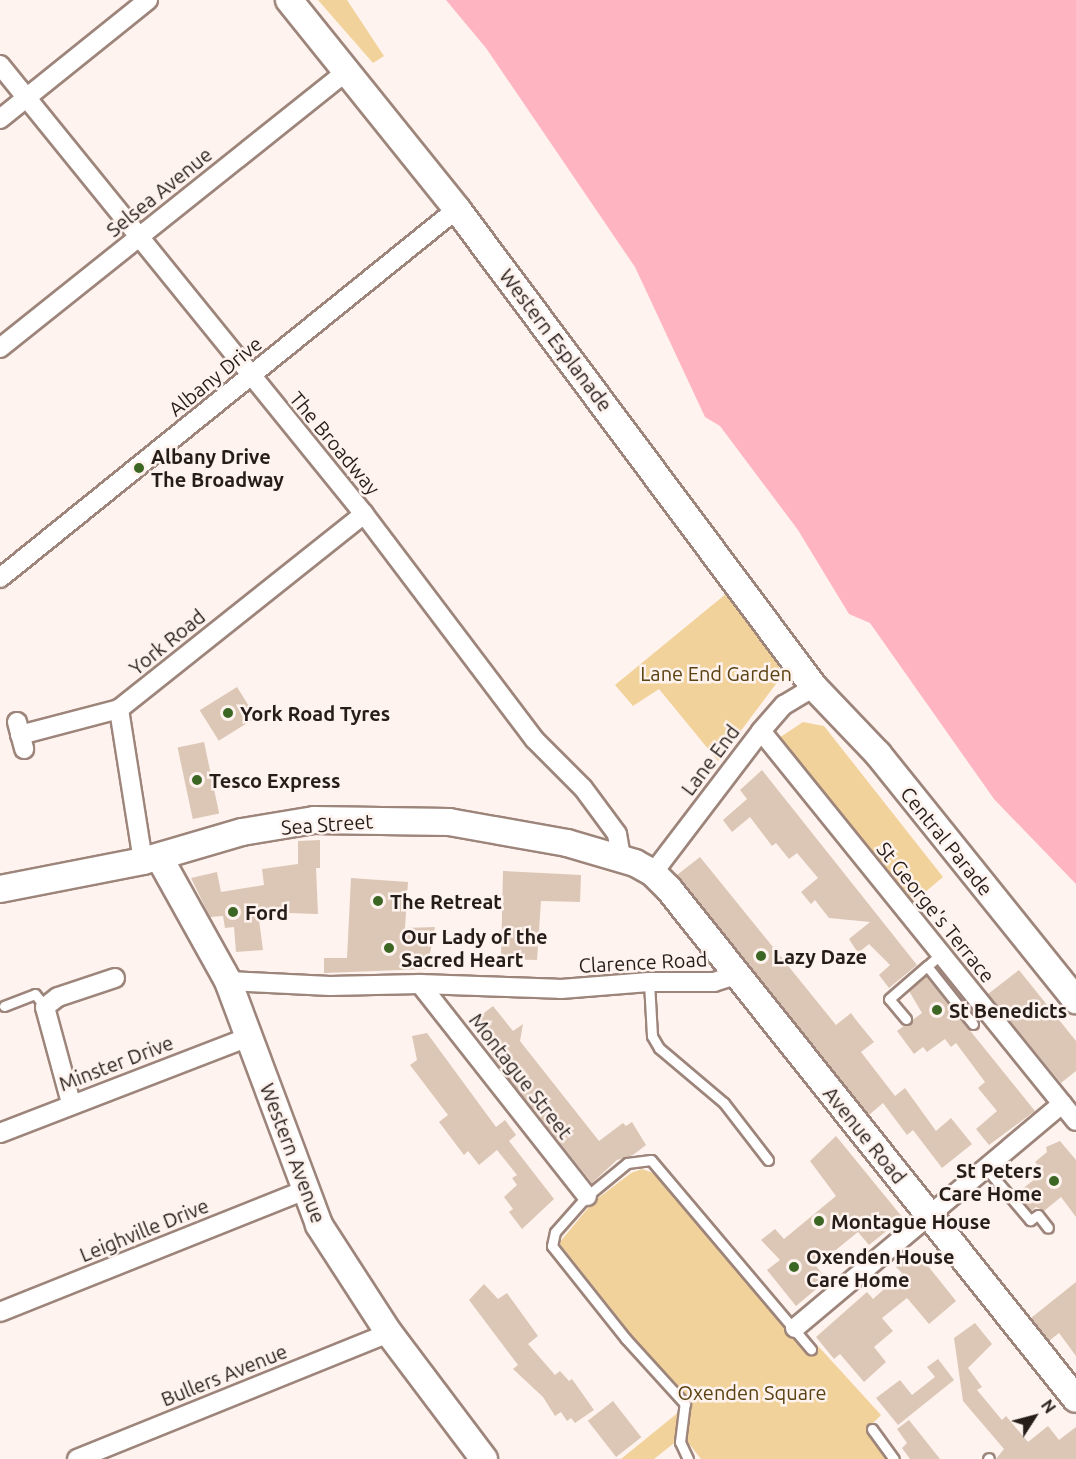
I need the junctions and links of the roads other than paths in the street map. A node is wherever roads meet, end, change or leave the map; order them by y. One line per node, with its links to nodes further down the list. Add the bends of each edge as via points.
1 (148, 0): 5 (street)
2 (289, 0): 4 (street, Western Esplanade)
3 (0, 65): 5 (street, The Broadway)
4 (346, 70): 7 (street, Western Esplanade); 8 (street, Selsea Avenue)
5 (26, 98): 6 (street); 8 (street, The Broadway)
6 (0, 119)
7 (457, 208): 10 (street, Albany Drive); 13 (street, Western Esplanade)
8 (140, 237): 9 (street, Selsea Avenue); 10 (street, The Broadway)
9 (0, 348)
10 (251, 377): 11 (street, The Broadway); 12 (street, Albany Drive)
11 (364, 514): 14 (street, York Road); 17 (street, The Broadway, via 534,739 583,788 617,834)
12 (0, 578)
13 (814, 687): 15 (street, Lane End, via 784,705); 28 (street, Central Parade, via 878,754)
14 (119, 709): 16 (street); 18 (street, via 130,785)
15 (760, 731): 19 (street, Lane End); 21 (street, St George's Terrace)
16 (20, 735)
17 (621, 857): 18 (street, Sea Street, via 449,822 380,819 314,820 242,832); 19 (street, Sea Street)
18 (151, 859): 20 (street, Sea Street); 25 (street, Western Avenue)
19 (653, 873): 23 (street, Avenue Road)
20 (0, 889)
21 (941, 954): 22 (lane); 35 (street, St George's Terrace)
22 (927, 966): 31 (lane, via 889,999); 32 (lane)
23 (736, 975): 26 (street, Clarence Road, via 714,982); 42 (street, Avenue Road)
24 (115, 978): 30 (street, via 58,997)
25 (228, 981): 27 (street, Clarence Road, via 330,986); 33 (street, Western Avenue)
26 (649, 982): 27 (street, Clarence Road, via 561,989); 38 (lane, via 652,1036 659,1048 719,1097)
27 (420, 984): 41 (street, Montague Street)
28 (1076, 1000)
29 (4, 1006): 30 (lane, via 35,994)
30 (45, 1007): 34 (street)
31 (906, 1019)
32 (973, 1024)
33 (249, 1037): 34 (street, Minster Drive); 40 (street, Western Avenue)
34 (71, 1103): 37 (street, Minster Drive)
35 (1062, 1104): 36 (street, St George's Terrace); 39 (street)
36 (1076, 1121)
37 (0, 1133)
38 (768, 1160)
39 (985, 1167): 42 (street); 43 (lane, via 1030,1220 1038,1215)
40 (304, 1190): 44 (street, Leighville Drive); 46 (street, Western Avenue, via 319,1225)
41 (587, 1196): 45 (lane, via 627,1163 651,1160); 52 (lane, via 555,1232 552,1246 685,1404 680,1442)
42 (928, 1214): 45 (street); 48 (street, Avenue Road)
43 (1048, 1228)
44 (0, 1312)
45 (795, 1328): 47 (lane)
46 (389, 1333): 50 (street, Bullers Avenue); 51 (street, Western Avenue)
47 (811, 1349)
48 (1073, 1389)
49 (872, 1429): 53 (lane)
50 (77, 1459)
51 (484, 1459)
52 (688, 1459)
53 (894, 1459)

